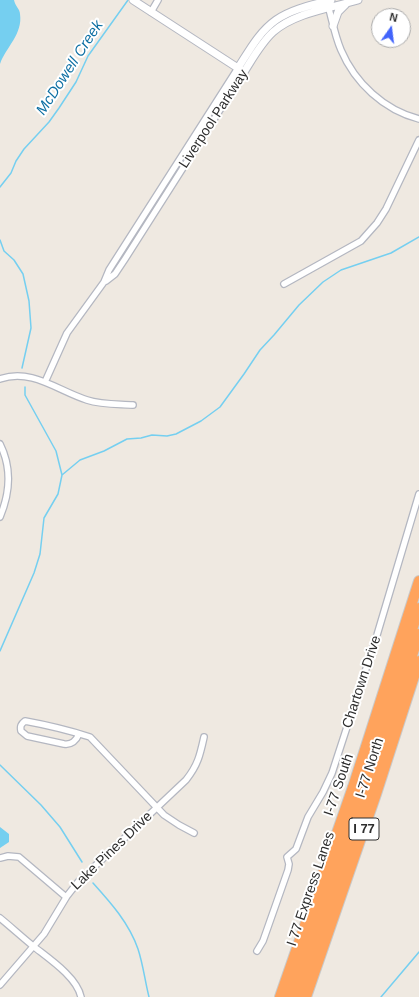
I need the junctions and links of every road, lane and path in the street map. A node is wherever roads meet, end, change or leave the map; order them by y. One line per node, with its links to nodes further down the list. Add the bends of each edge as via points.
1 (132, 0): 6 (street)
2 (158, 0): 6 (street)
3 (358, 0): 5 (street, Liverpool Parkway)
4 (329, 3): 5 (street, Liverpool Parkway); 7 (street); 8 (street, Liverpool Parkway, via 279,27)
5 (346, 4): 7 (street, via 338,12)
6 (151, 12): 8 (street)
7 (333, 26): 9 (street, via 345,58 371,93 389,106)
8 (241, 70): 13 (street, Liverpool Parkway, via 125,259 115,274 104,282 73,324)
9 (419, 119)
10 (419, 140): 11 (street, via 386,209 361,241)
11 (284, 284)
12 (0, 379): 13 (street, via 22,376)
13 (45, 382): 14 (street, via 88,401)
14 (133, 405)
15 (0, 444): 17 (street, via 7,462 9,483)
16 (419, 494): 34 (street, Chartown Drive, via 336,762 323,792 308,817 296,849 287,857 288,870 263,941)
17 (0, 517)
18 (419, 581): 28 (highway, I-77 South / I 77)
19 (419, 608): 31 (highway, I 77 Express Lanes / I 77)
20 (419, 634): 23 (highway, I 77 Express Lanes / I 77)
21 (419, 654): 23 (highway)
22 (419, 661): 40 (highway, I-77 North / I 77)
23 (401, 693): 39 (highway, I 77 Express Lanes / I 77)
24 (79, 734): 24 (street, via 25,721 20,728 27,736 69,745); 26 (street, via 90,737 98,744)
25 (204, 737): 26 (street, Lake Pines Drive, via 200,759 194,769)
26 (156, 808): 27 (street); 30 (street, Lake Pines Drive, via 78,882)
27 (194, 833)
28 (332, 848): 31 (highway); 37 (highway, I-77 South / I 77)
29 (0, 858): 30 (street, via 19,857)
30 (66, 897): 33 (street, Lake Pines Drive, via 44,934)
31 (319, 910): 38 (highway, I 77 Express Lanes / I 77)
32 (0, 918): 33 (street)
33 (33, 946): 35 (street, Lake Pines Drive); 36 (street, via 76,985)
34 (257, 951)
35 (0, 985)
36 (81, 997)
37 (280, 997)
38 (289, 997)
39 (298, 997)
40 (306, 997)

